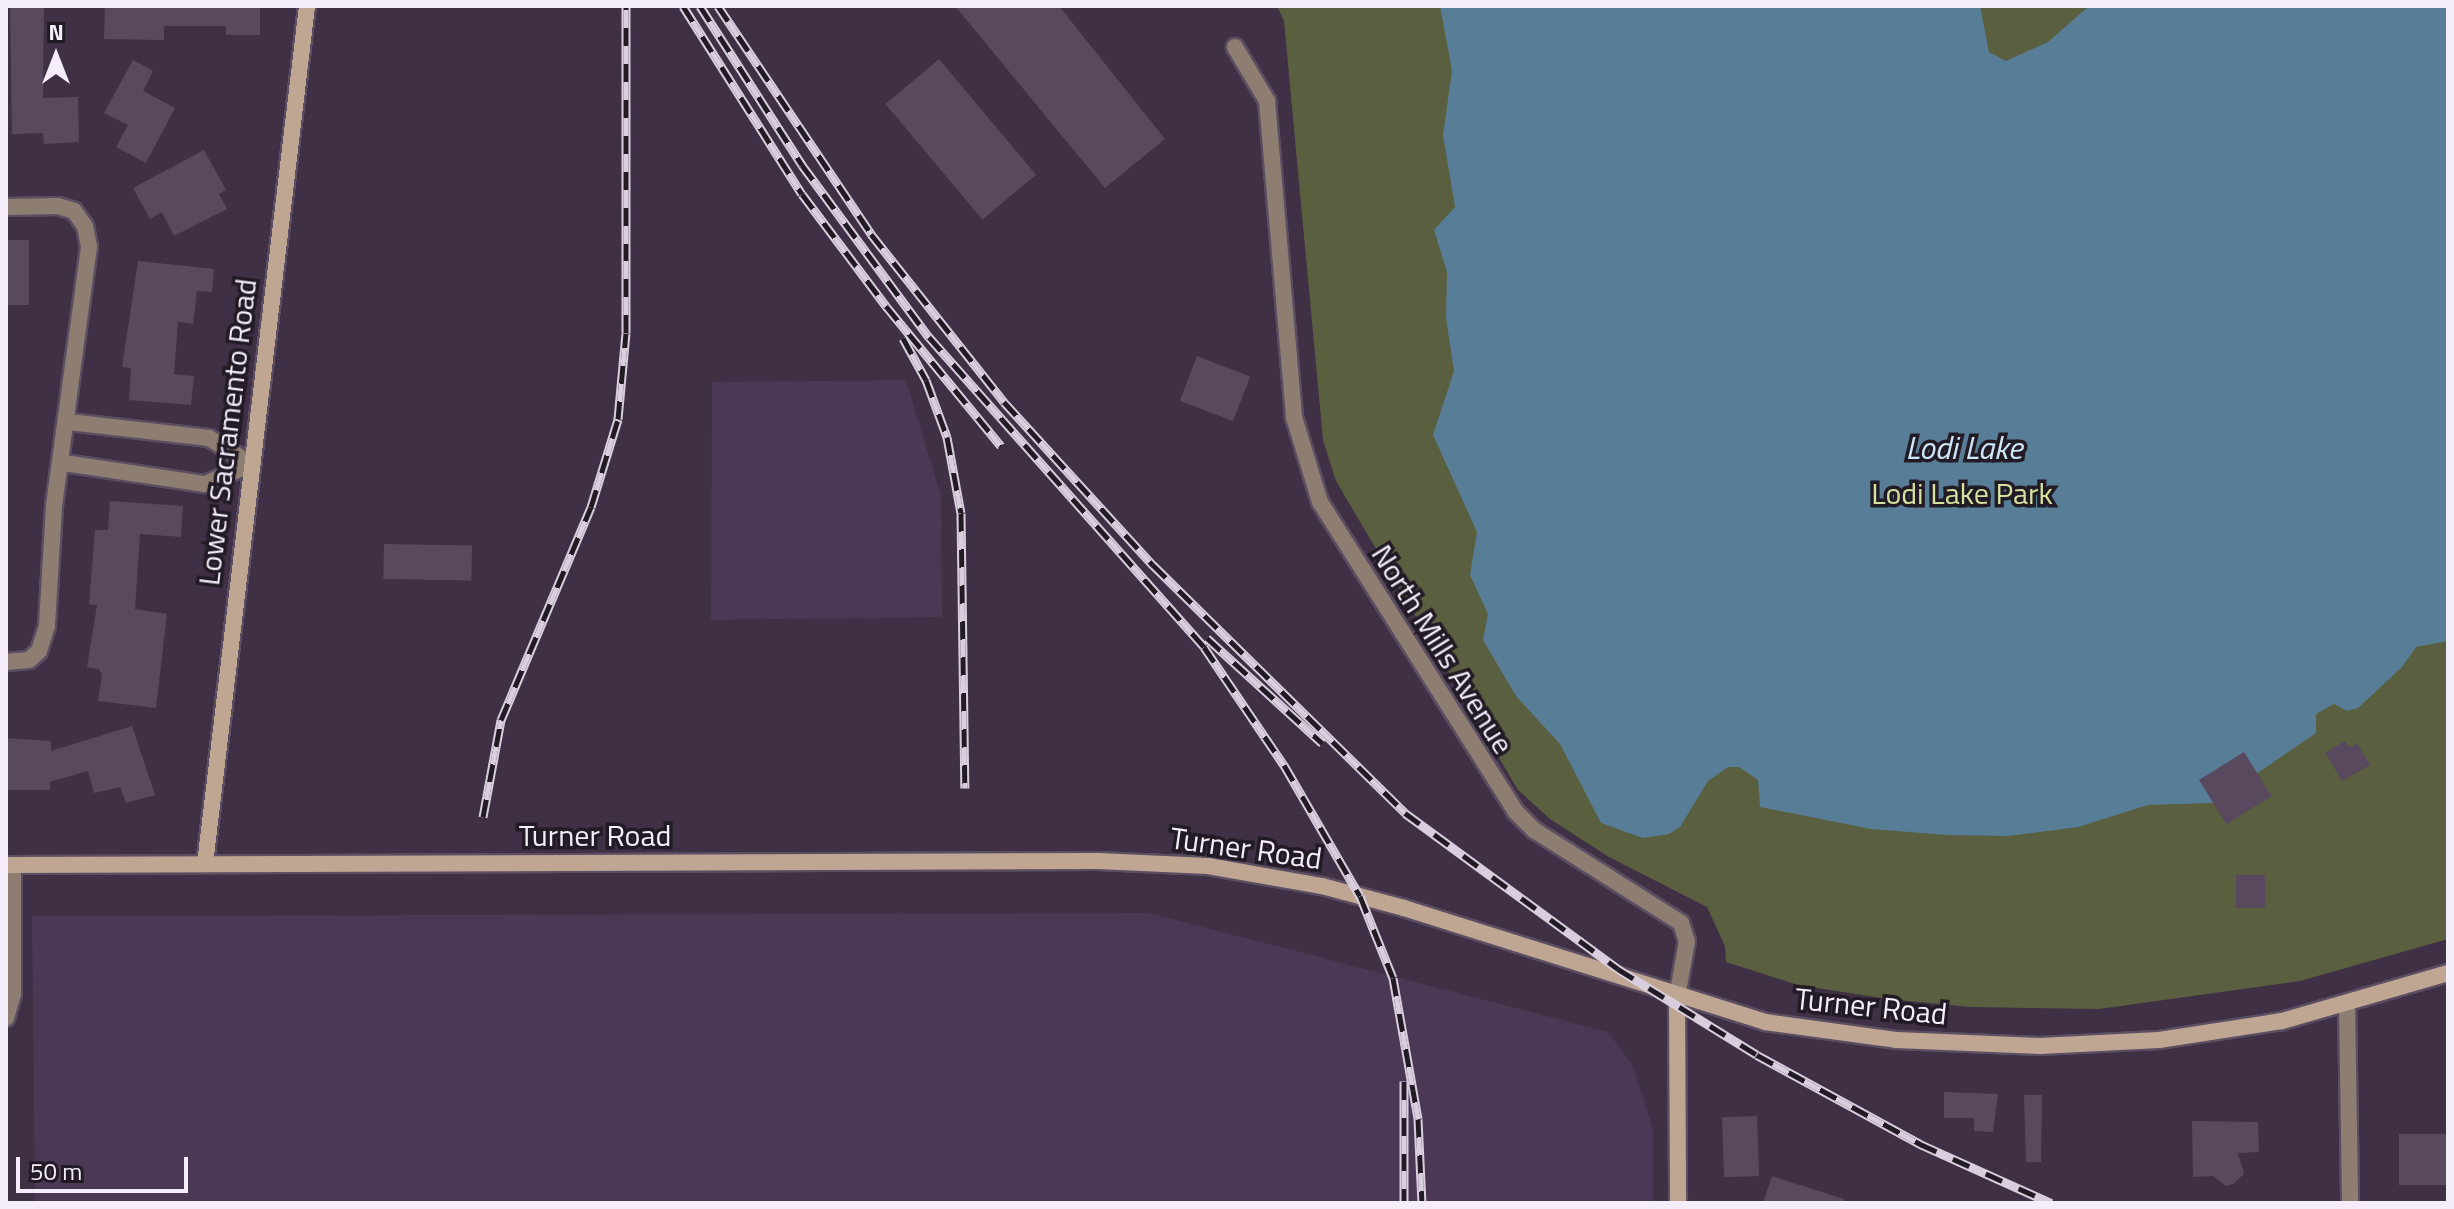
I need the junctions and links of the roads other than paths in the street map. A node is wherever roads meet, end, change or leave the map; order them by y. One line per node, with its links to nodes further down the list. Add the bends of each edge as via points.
1 (307, 6): 6 (main road, Lower Sacramento Road)
2 (1235, 47): 11 (street, North Mills Avenue, via 1259,83 1270,119 1294,417 1320,502 1515,811 1534,830 1681,923 1687,941)
3 (6, 207): 4 (street, via 58,206 74,211 85,226 89,247)
4 (69, 422): 5 (street); 6 (street, via 209,438)
5 (64, 463): 6 (street, via 205,484); 7 (street, via 54,507 47,626 39,651 29,660)
6 (251, 464): 8 (main road, Lower Sacramento Road)
7 (6, 662)
8 (205, 864): 9 (main road, Turner Road); 11 (main road, Turner Road, via 1197,865 1360,896)
9 (10, 865): 13 (street, via 13,994)
10 (2448, 973): 12 (main road, Turner Road)
11 (1677, 997): 12 (main road, Turner Road, via 1816,1032 2040,1046 2202,1035); 14 (main road, North Mills Avenue)
12 (2347, 1005): 15 (street)
13 (6, 1018)
14 (1678, 1203)
15 (2350, 1203)

